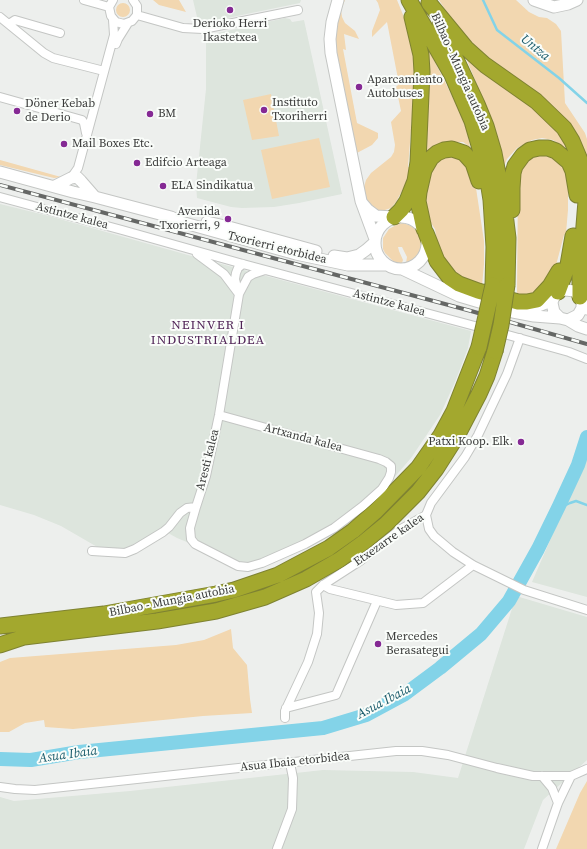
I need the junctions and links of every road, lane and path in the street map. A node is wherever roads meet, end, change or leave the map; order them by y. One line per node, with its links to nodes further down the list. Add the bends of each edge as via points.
1 (84, 0): 8 (street)
2 (133, 0): 10 (street, via 137,6)
3 (338, 0): 22 (street, via 332,22 331,53)
4 (409, 0): 24 (highway, via 421,55 422,72 418,162 415,181 407,201); 35 (highway, Bilbao - Mungia autobia, via 452,75 472,121 491,200)
5 (534, 0): 6 (street, via 554,7)
6 (577, 0)
7 (428, 2): 26 (highway, Bilbao - Mungia autobia, via 486,126 494,153); 38 (highway, via 466,48 485,65 536,101 553,116 572,140 583,167 586,185 580,262)
8 (111, 4): 12 (street, via 110,16)
9 (298, 10): 10 (street, via 203,29 183,28)
10 (137, 15): 13 (street)
11 (0, 17): 14 (street)
12 (113, 20): 13 (street, via 120,24); 16 (street, via 114,35)
13 (128, 23): 20 (street, via 118,39 85,158)
14 (9, 24): 15 (street, via 15,20); 16 (street, via 53,58)
15 (60, 33)
16 (104, 71): 18 (street)
17 (0, 97): 18 (street, via 82,120)
18 (86, 136): 20 (street)
19 (0, 172): 20 (street, via 54,186)
20 (75, 184): 23 (street, Txorierri etorbidea, via 95,197)
21 (0, 197): 29 (street, Astintze kalea)
22 (361, 201): 24 (street, via 376,216); 27 (street)
23 (170, 217): 27 (street, Txorierri etorbidea, via 225,226 347,258 359,255); 31 (street, Txorierri etorbidea, via 296,254 358,266)
24 (394, 217): 25 (street, via 408,217 418,222); 27 (street, via 383,223)
25 (426, 236): 28 (highway, via 437,261 450,278 478,291 518,302 537,300 550,286); 32 (street, via 424,256 417,264); 35 (highway, via 418,202 426,164 430,158 444,150 452,149 464,153 473,163 482,194); 37 (street, via 434,267 452,284 511,304 530,307 538,306)
26 (508, 238): 28 (highway, via 515,166 530,150 548,148 564,157 573,171 577,195); 35 (highway, Bilbao - Mungia autobia)
27 (375, 240): 31 (street, via 377,255)
28 (573, 242): 37 (highway, via 568,266)
29 (190, 249): 30 (street, Astintze kalea); 36 (street, Astintze kalea, via 224,274)
30 (243, 264): 33 (street, Astintze kalea); 34 (street); 36 (street, Aresti kalea, via 238,268 235,279)
31 (386, 265): 32 (street)
32 (402, 269): 39 (street, via 459,296 513,312)
33 (264, 270): 34 (street, Aresti kalea, via 252,274); 41 (street, Astintze kalea)
34 (245, 283): 36 (street, Aresti kalea)
35 (495, 285): 50 (highway, Bilbao - Mungia autobia, bridge, via 479,347 459,399 441,435 418,468 376,511 329,548 278,575 228,591); 54 (highway, Bilbao - Mungia autobia, bridge, via 501,325 495,351 487,376 458,436 418,492 386,524 339,560 286,588 240,605 190,616)
36 (239, 294): 43 (street, Aresti kalea)
37 (556, 296): 38 (street, via 570,290); 39 (street, via 552,308)
38 (584, 299): 39 (street, via 578,315 572,319)
39 (564, 319): 40 (street)
40 (587, 329)
41 (520, 338): 42 (street, Astintze kalea); 45 (street, Etxezarre kalea, via 507,374 478,435 431,503)
42 (587, 359)
43 (219, 415): 44 (street, Aresti kalea, via 206,476); 44 (street, Artxanda kalea, via 386,462 391,472 382,489 340,523 305,544 248,567 238,566 191,539 190,528)
44 (196, 507): 46 (street, Aresti kalea, via 186,508 163,532 135,549 125,553)
45 (426, 515): 47 (street, via 429,529 434,536); 48 (street, Etxezarre kalea, via 401,529 360,562)
46 (92, 551)
47 (473, 565): 49 (street, via 423,603 396,605); 51 (street, via 524,590)
48 (323, 585): 49 (street); 57 (street, via 316,592 320,613 314,644)
49 (377, 601): 57 (street, via 336,695)
50 (164, 602): 52 (highway, via 104,605); 53 (highway, Bilbao - Mungia autobia, via 104,614)
51 (587, 610)
52 (0, 616)
53 (0, 626)
54 (24, 637): 55 (highway); 56 (highway)
55 (0, 640)
56 (0, 645)
57 (286, 708): 58 (street)
58 (285, 718)
59 (290, 763): 61 (street, Asua Ibaia etorbidea, via 396,751 422,751); 63 (street, Asua Ibaia etorbidea, via 35,790); 65 (street, via 293,778 292,809)
60 (587, 769): 62 (street, Asua Ibaia etorbidea)
61 (542, 776): 62 (street, Asua Ibaia etorbidea); 64 (street, via 552,788)
62 (571, 776): 64 (street)
63 (0, 787)
64 (558, 803): 66 (street)
65 (277, 849)
66 (542, 849)

